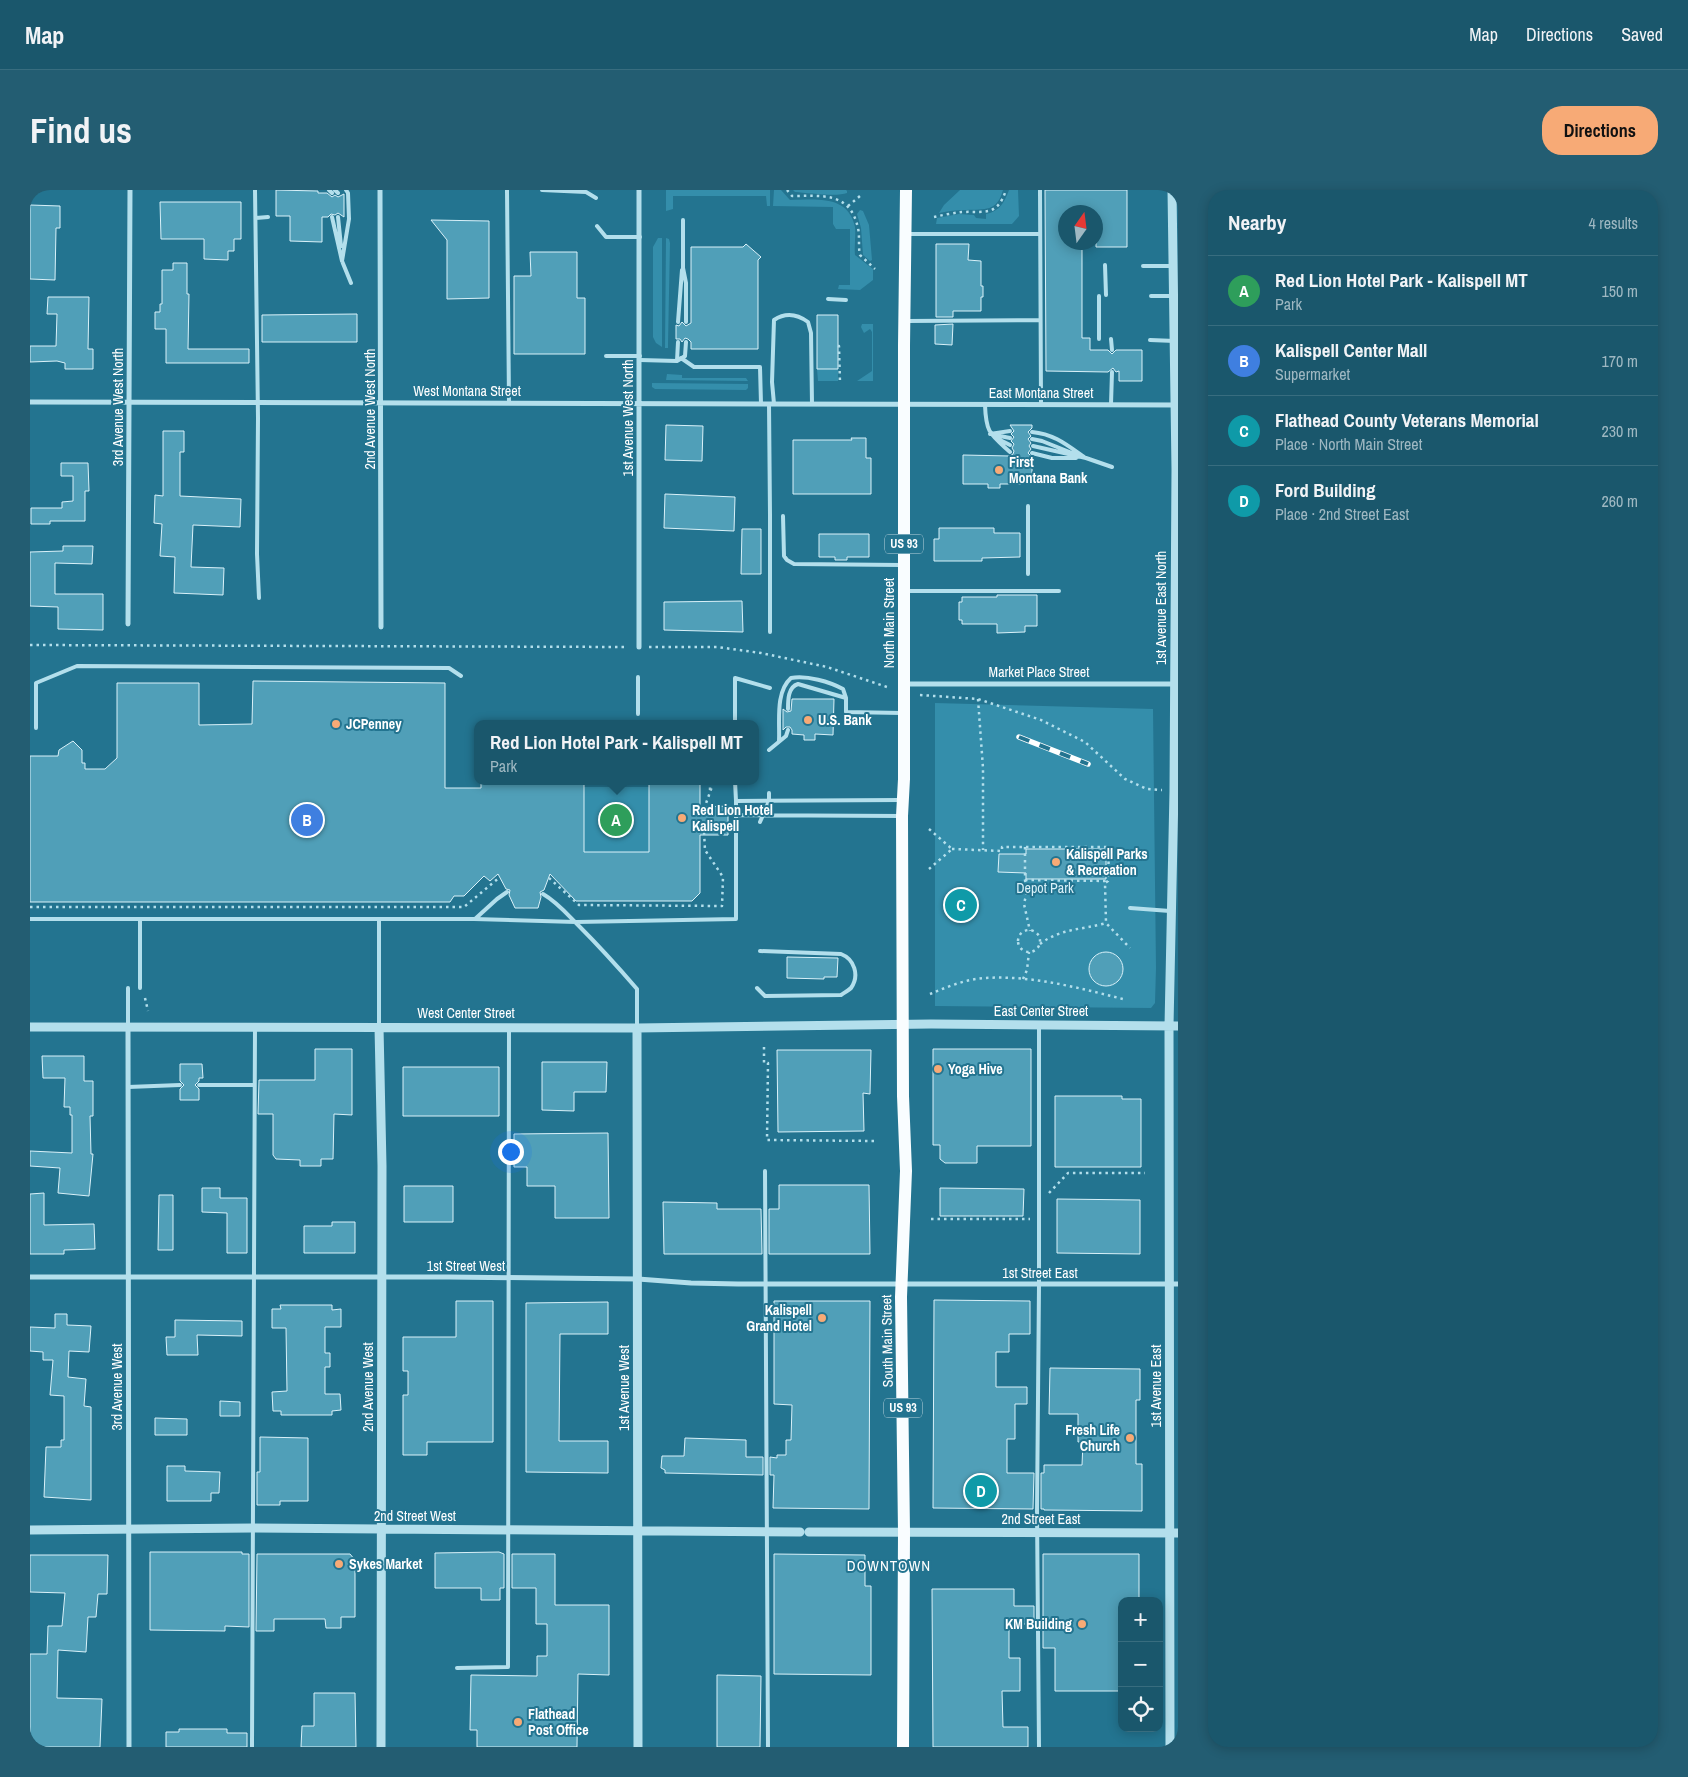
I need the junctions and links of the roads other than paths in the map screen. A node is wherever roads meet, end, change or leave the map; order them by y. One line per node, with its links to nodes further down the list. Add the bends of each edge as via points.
1 (130, 190): 49 (street, 3rd Avenue West North)
2 (255, 190): 14 (lane)
3 (346, 190): 21 (lane, via 348,219)
4 (380, 190): 51 (street, 2nd Avenue West North)
5 (508, 190): 52 (lane)
6 (542, 190): 11 (lane, via 586,192)
7 (640, 190): 20 (street, 1st Avenue West North)
8 (906, 190): 18 (main road, North Main Street / US 93)
9 (1040, 190): 19 (lane)
10 (1172, 190): 24 (street, 1st Avenue East North)
11 (596, 198)
12 (332, 217): 21 (lane)
13 (338, 217): 21 (lane)
14 (256, 218): 15 (lane); 50 (lane)
15 (268, 218)
16 (683, 220): 25 (lane)
17 (597, 226): 20 (lane, via 606,238)
18 (905, 234): 19 (lane); 34 (main road, North Main Street / US 93)
19 (1040, 234): 33 (lane)
20 (640, 237): 45 (street, 1st Avenue West North)
21 (342, 261): 26 (lane)
22 (1105, 265): 28 (lane)
23 (1143, 266): 24 (lane)
24 (1174, 266): 30 (street, 1st Avenue East North)
25 (683, 268): 35 (lane); 36 (lane)
26 (351, 283)
27 (1099, 296): 37 (lane)
28 (1106, 296)
29 (1151, 296): 30 (lane)
30 (1174, 296): 40 (street, 1st Avenue East North)
31 (828, 299): 32 (lane)
32 (846, 300)
33 (1040, 320): 34 (lane); 57 (lane)
34 (904, 321): 59 (main road, North Main Street / US 93)
35 (678, 322)
36 (686, 322)
37 (1100, 339)
38 (1111, 340): 43 (lane)
39 (1150, 340): 40 (lane)
40 (1175, 341): 61 (street, 1st Avenue East North)
41 (678, 342): 46 (lane)
42 (686, 342): 46 (lane, via 685,356)
43 (1112, 350)
44 (606, 356): 45 (lane)
45 (640, 358): 46 (lane); 53 (street, 1st Avenue West North)
46 (679, 360): 54 (lane, via 694,367 760,367)
47 (1112, 372): 58 (lane)
48 (30, 402): 49 (street, West Montana Street)
49 (128, 402): 50 (street, West Montana Street); 82 (street, 3rd Avenue West North)
50 (257, 402): 51 (street, West Montana Street); 81 (lane)
51 (381, 402): 52 (street, West Montana Street); 83 (street, 2nd Avenue West North)
52 (509, 402): 53 (street, West Montana Street)
53 (640, 404): 54 (street, West Montana Street); 85 (street, 1st Avenue West North)
54 (761, 404): 55 (street, West Montana Street)
55 (771, 404): 56 (street, West Montana Street); 56 (lane, via 774,320 781,315 798,315 808,322); 84 (lane)
56 (812, 404): 59 (street, West Montana Street)
57 (1041, 404): 58 (street, East Montana Street); 60 (street, East Montana Street)
58 (1111, 404): 61 (street, East Montana Street)
59 (905, 405): 60 (street, East Montana Street); 77 (main road, North Main Street / US 93)
60 (985, 405): 64 (lane)
61 (1176, 405): 73 (street, 1st Avenue East North)
62 (1010, 431): 64 (lane)
63 (1032, 432): 71 (lane, via 1058,438)
64 (990, 434): 65 (lane); 67 (lane); 69 (lane)
65 (1010, 438)
66 (1032, 439): 71 (lane)
67 (1010, 445)
68 (1032, 446): 71 (lane)
69 (1010, 452)
70 (1032, 453): 71 (lane, via 1052,458)
71 (1086, 458): 72 (lane)
72 (1112, 467)
73 (1177, 502): 76 (street, 1st Avenue East North)
74 (1028, 506): 78 (lane)
75 (783, 516): 77 (lane, via 784,556 794,564)
76 (1176, 546): 88 (street, 1st Avenue East North)
77 (904, 566): 79 (main road, North Main Street / US 93)
78 (1028, 574)
79 (904, 591): 80 (lane); 90 (main road, North Main Street / US 93)
80 (1059, 591)
81 (259, 598)
82 (128, 624)
83 (381, 627)
84 (770, 632)
85 (638, 647)
86 (461, 676): 96 (lane, via 449,668 77,666 36,683)
87 (638, 677): 94 (lane)
88 (1176, 684): 90 (street, Market Place Street); 109 (street, 1st Avenue East North)
89 (770, 688): 95 (lane, via 735,678)
90 (904, 688): 93 (main road, North Main Street / US 93)
91 (846, 698): 92 (lane, via 798,684 789,694); 93 (lane, via 846,712); 98 (lane, via 843,689 836,685 791,678 783,688 780,701)
92 (788, 709)
93 (904, 713): 102 (main road, North Main Street / US 93)
94 (638, 714)
95 (735, 720)
96 (36, 728)
97 (788, 730): 98 (lane)
98 (779, 742): 99 (lane)
99 (769, 750)
100 (735, 785): 103 (lane)
101 (769, 793): 104 (lane)
102 (903, 800): 104 (lane); 107 (main road, North Main Street / US 93)
103 (736, 801): 104 (lane); 105 (lane)
104 (769, 801): 106 (lane)
105 (736, 815): 106 (lane); 118 (lane, via 736,919)
106 (763, 816): 107 (lane); 108 (lane)
107 (902, 816): 124 (main road, North Main Street / US 93)
108 (760, 822)
109 (1175, 825): 113 (street, 1st Avenue East North)
110 (507, 892): 115 (lane)
111 (543, 894): 118 (lane)
112 (1130, 908): 113 (lane)
113 (1171, 911): 125 (street, 1st Avenue East North)
114 (140, 919): 116 (lane); 117 (lane); 121 (lane)
115 (474, 919): 117 (lane); 118 (lane)
116 (30, 920)
117 (379, 920): 129 (lane)
118 (576, 922): 131 (lane, via 637,989)
119 (760, 951): 122 (lane, via 841,954 851,960 855,978 851,988 841,995 765,996)
120 (128, 988): 127 (lane)
121 (140, 988)
122 (757, 988)
123 (1039, 1025): 124 (street, East Center Street); 125 (street, East Center Street); 144 (lane)
124 (903, 1026): 131 (street, West Center Street); 146 (main road, South Main Street / US 93, via 906,1171)
125 (1173, 1026): 145 (street, 1st Avenue East)
126 (30, 1027): 127 (street, West Center Street)
127 (128, 1027): 128 (street, West Center Street); 135 (street, 3rd Avenue West)
128 (255, 1027): 129 (street, West Center Street); 132 (lane)
129 (378, 1027): 130 (street, West Center Street); 140 (street, 2nd Avenue West)
130 (510, 1027): 131 (street, West Center Street); 141 (lane)
131 (637, 1028): 142 (street, 1st Avenue West)
132 (254, 1084): 134 (lane); 137 (lane)
133 (180, 1085): 135 (lane)
134 (199, 1085)
135 (128, 1087): 139 (street, 3rd Avenue West)
136 (765, 1170): 143 (lane)
137 (254, 1276): 139 (street, 1st Street West); 140 (street, 1st Street West); 148 (lane)
138 (30, 1277): 139 (street, 1st Street West)
139 (129, 1277): 147 (street, 3rd Avenue West)
140 (382, 1277): 141 (street, 1st Street West); 150 (street, 2nd Avenue West)
141 (509, 1278): 142 (street, 1st Street West); 151 (lane)
142 (638, 1279): 143 (street, 1st Street West); 152 (street, 1st Avenue West)
143 (765, 1284): 146 (street, 1st Street West); 153 (lane)
144 (1039, 1284): 145 (street, 1st Street East); 146 (street, 1st Street East); 155 (lane)
145 (1174, 1284): 156 (street, 1st Avenue East)
146 (902, 1285): 154 (main road, South Main Street / US 93)
147 (128, 1528): 148 (street, 2nd Street West); 149 (street, 2nd Street West); 158 (street, 3rd Avenue West)
148 (253, 1528): 150 (street, 2nd Street West); 159 (lane)
149 (30, 1530)
150 (381, 1530): 151 (street, 2nd Street West); 160 (street, 2nd Avenue West)
151 (509, 1531): 152 (street, 2nd Street West); 157 (lane, via 508,1667)
152 (637, 1531): 153 (street, 2nd Street West); 161 (street, 1st Avenue West)
153 (767, 1532): 154 (street, 2nd Street West); 162 (lane)
154 (904, 1532): 155 (street, 2nd Street East); 163 (main road, South Main Street / US 93)
155 (1038, 1532): 156 (street, 2nd Street East); 164 (lane)
156 (1174, 1533): 165 (street, 1st Avenue East)
157 (457, 1668)
158 (128, 1747)
159 (252, 1747)
160 (381, 1747)
161 (638, 1747)
162 (768, 1747)
163 (903, 1747)
164 (1039, 1747)
165 (1170, 1747)

